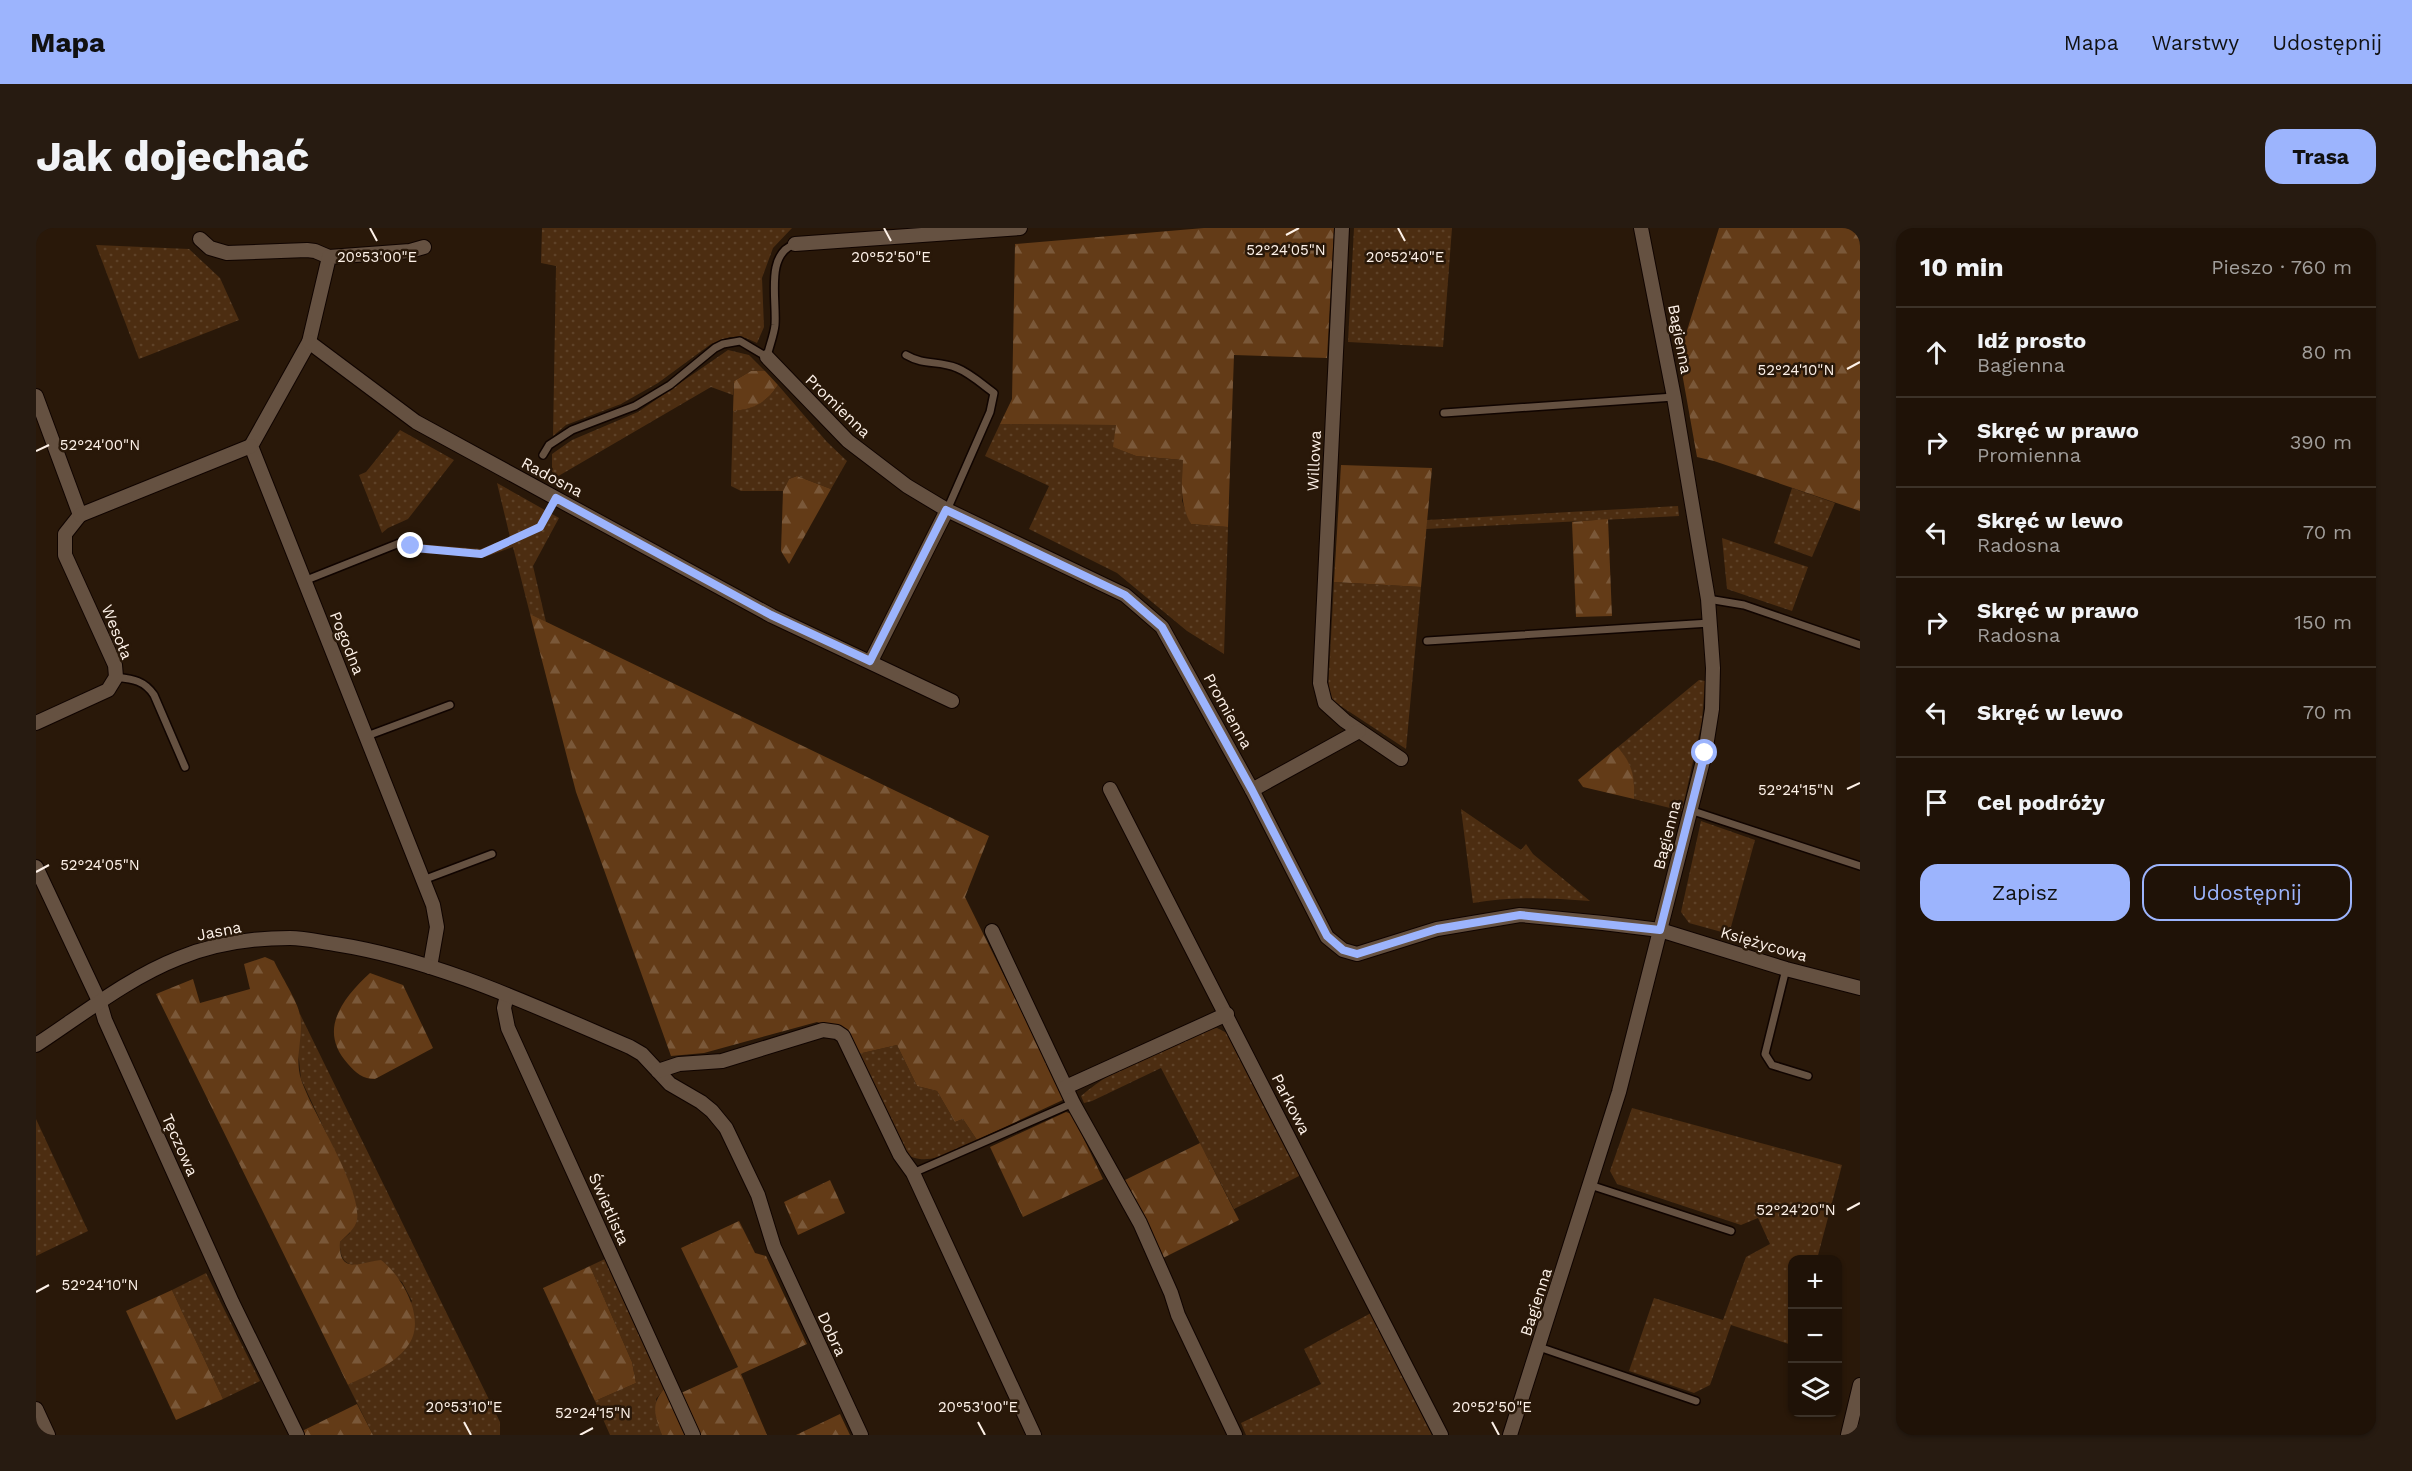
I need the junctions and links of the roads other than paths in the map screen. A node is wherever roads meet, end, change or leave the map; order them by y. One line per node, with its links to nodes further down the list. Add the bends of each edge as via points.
1 (1020, 228): 5 (street)
2 (1342, 228): 29 (street, Willowa, via 1320,683 1325,703)
3 (1641, 228): 12 (street, Bagienna)
4 (200, 239): 7 (street, via 210,248 227,253 307,250)
5 (795, 244): 10 (lane, via 785,247 777,260 775,327)
6 (423, 247): 7 (street)
7 (329, 257): 8 (street)
8 (309, 342): 14 (street); 24 (street, Radosna, via 416,422 771,615)
9 (906, 355): 16 (lane, via 922,363 960,369 994,393 990,412)
10 (766, 357): 15 (lane, via 740,341 723,344 670,385 635,406 572,430 549,445); 16 (street, Promienna, via 848,441)
11 (36, 396): 17 (street)
12 (1674, 397): 13 (lane); 20 (street, Bagienna)
13 (1443, 414)
14 (251, 446): 17 (street); 19 (street, Pogodna)
15 (543, 455)
16 (946, 510): 24 (street); 34 (street, Promienna, via 1125,595 1149,614 1162,627)
17 (80, 515): 25 (street, Wesoła, via 65,534 66,555 115,666)
18 (408, 540): 19 (lane)
19 (304, 581): 30 (street, Pogodna)
20 (1708, 599): 21 (street, Bagienna); 23 (lane, via 1744,605)
21 (1710, 623): 22 (lane); 35 (street, Bagienna, via 1713,709)
22 (1427, 641)
23 (1860, 645)
24 (870, 661): 26 (street, Radosna)
25 (116, 677): 28 (street, Wesoła, via 108,690); 32 (lane, via 148,686)
26 (952, 702)
27 (450, 705): 30 (lane)
28 (36, 723)
29 (1359, 731): 31 (street); 34 (street)
30 (367, 736): 39 (street, Pogodna)
31 (1401, 759)
32 (185, 767)
33 (1110, 789): 47 (street, Parkowa)
34 (1252, 790): 40 (street, Promienna, via 1327,936 1343,950 1357,954 1437,929 1520,915)
35 (1690, 810): 37 (lane); 40 (street, Bagienna)
36 (492, 854): 39 (lane)
37 (1860, 866)
38 (36, 867): 46 (street, Tęczowa)
39 (423, 880): 42 (street, Pogodna, via 437,919)
40 (1660, 930): 43 (street, Księżycowa); 54 (street, Bagienna, via 1619,1092)
41 (992, 931): 51 (street)
42 (430, 967): 45 (street, Jasna); 46 (street, Jasna, via 359,948 291,938 228,944 160,966)
43 (1786, 969): 44 (street, Księżycowa); 50 (lane, via 1765,1054 1772,1065)
44 (1860, 988)
45 (507, 995): 49 (street, Jasna, via 630,1047); 62 (street, Świetlista, via 504,1008 508,1028)
46 (100, 1003): 48 (street, Jasna); 61 (street, Tęczowa, via 227,1291)
47 (1227, 1014): 51 (street); 66 (street, Parkowa)
48 (36, 1045)
49 (658, 1071): 53 (street, via 679,1064 722,1061 823,1030 837,1032 843,1036 900,1155); 63 (street, Dobra, via 719,1118 758,1195 774,1247)
50 (1808, 1076)
51 (1066, 1087): 52 (street)
52 (1073, 1103): 53 (lane); 65 (street, via 1140,1224)
53 (913, 1173): 64 (street)
54 (1590, 1185): 55 (lane); 56 (street, Bagienna)
55 (1731, 1231)
56 (1539, 1347): 58 (lane); 67 (street, Bagienna)
57 (1860, 1385): 68 (street)
58 (1696, 1401)
59 (36, 1408): 60 (street)
60 (48, 1435)
61 (297, 1435)
62 (693, 1435)
63 (861, 1435)
64 (1034, 1435)
65 (1234, 1435)
66 (1441, 1435)
67 (1510, 1435)
68 (1848, 1435)

